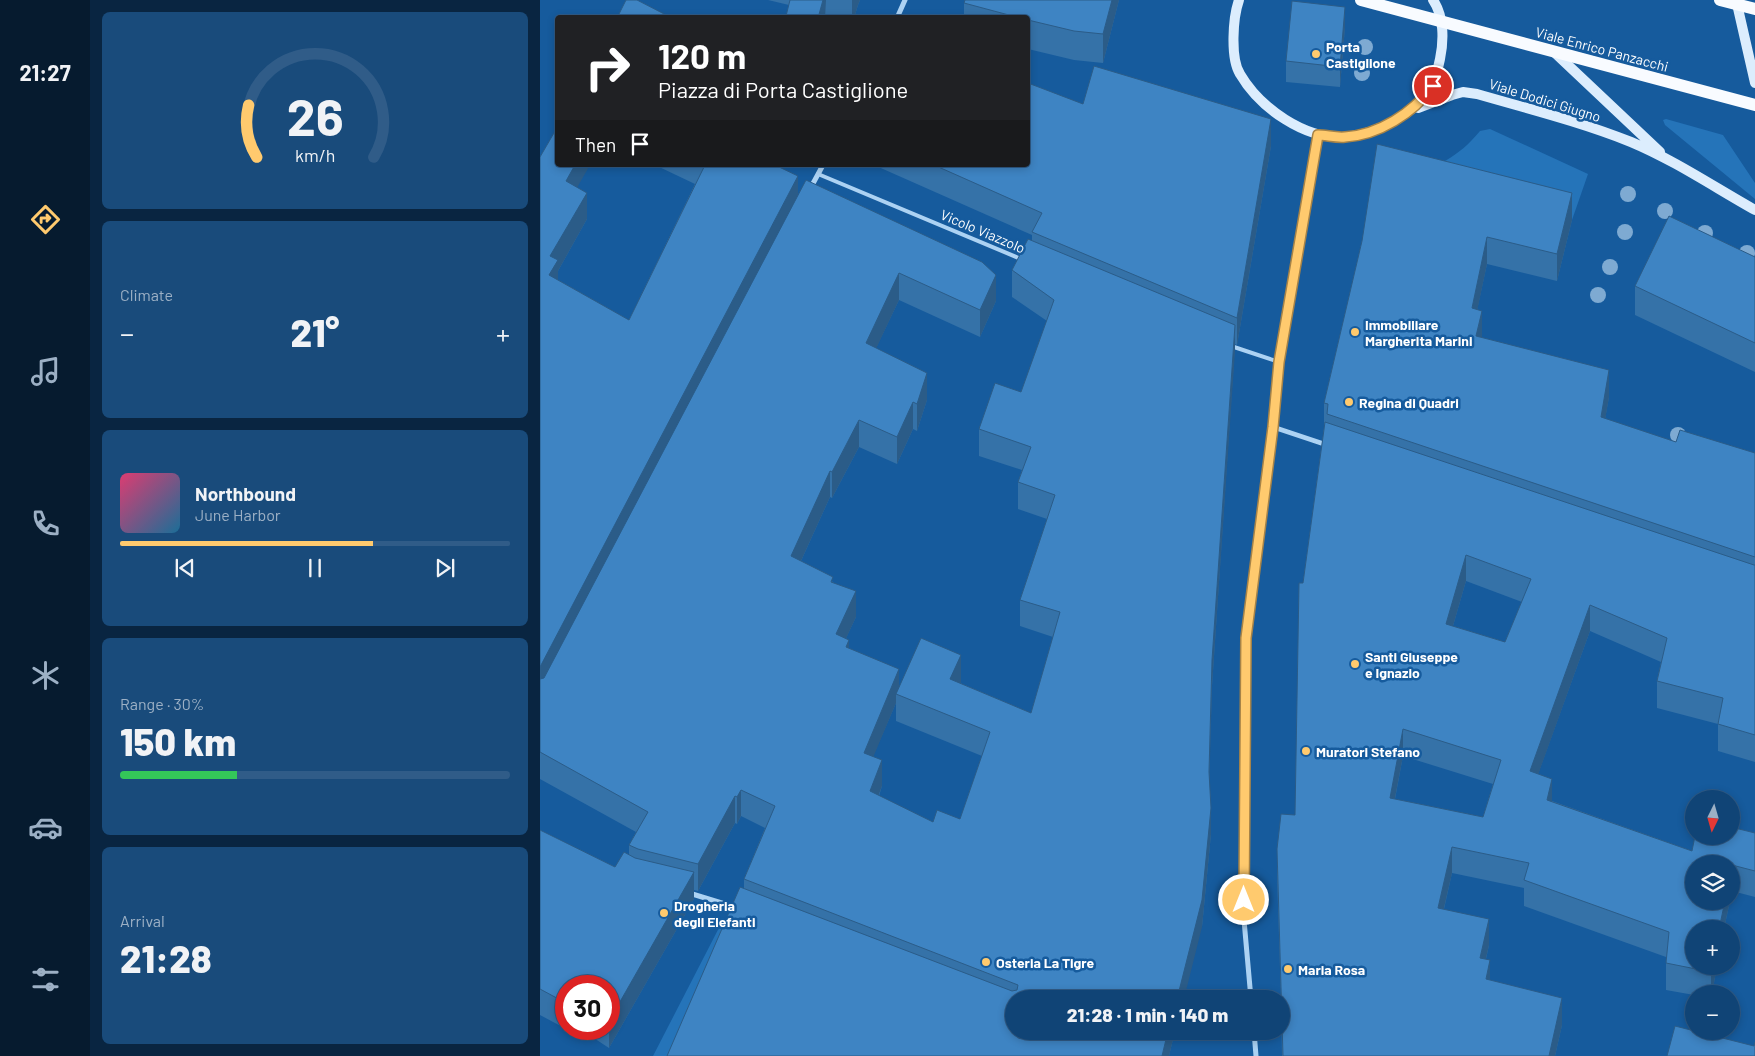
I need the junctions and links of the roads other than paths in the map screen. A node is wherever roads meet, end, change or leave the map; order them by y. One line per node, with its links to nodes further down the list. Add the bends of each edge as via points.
1 (906, 0): 8 (street)
2 (1239, 0): 14 (street, via 1233,52 1239,74 1273,111)
3 (1360, 0): 9 (main road, Viale Enrico Panzacchi)
4 (1433, 0): 9 (street)
5 (1720, 0): 6 (main road)
6 (1737, 4): 7 (main road); 11 (street)
7 (1755, 9)
8 (898, 15)
9 (1442, 21): 10 (main road, Viale Enrico Panzacchi); 13 (street, via 1441,53 1433,86)
10 (1552, 51): 12 (main road, Viale Enrico Panzacchi); 15 (street, Viale Dodici Giugno)
11 (1755, 84)
12 (1755, 105)
13 (1412, 110): 14 (street, via 1366,134 1344,137); 15 (street, Viale Dodici Giugno, via 1463,92 1477,94 1602,131)
14 (1318, 135): 22 (street)
15 (1668, 160): 19 (street, Viale Dodici Giugno)
16 (822, 167): 17 (street)
17 (818, 174): 18 (street); 20 (lane, Vicolo Viazzolo)
18 (809, 192)
19 (1755, 210)
20 (1027, 261)
21 (1226, 344): 22 (lane)
22 (1279, 362): 23 (street)
23 (1273, 427): 24 (street); 27 (street, via 1246,638 1244,920)
24 (1337, 448)
25 (679, 891): 26 (street)
26 (741, 910)
27 (1250, 990)
28 (1255, 1040): 29 (street)
29 (1256, 1056)

